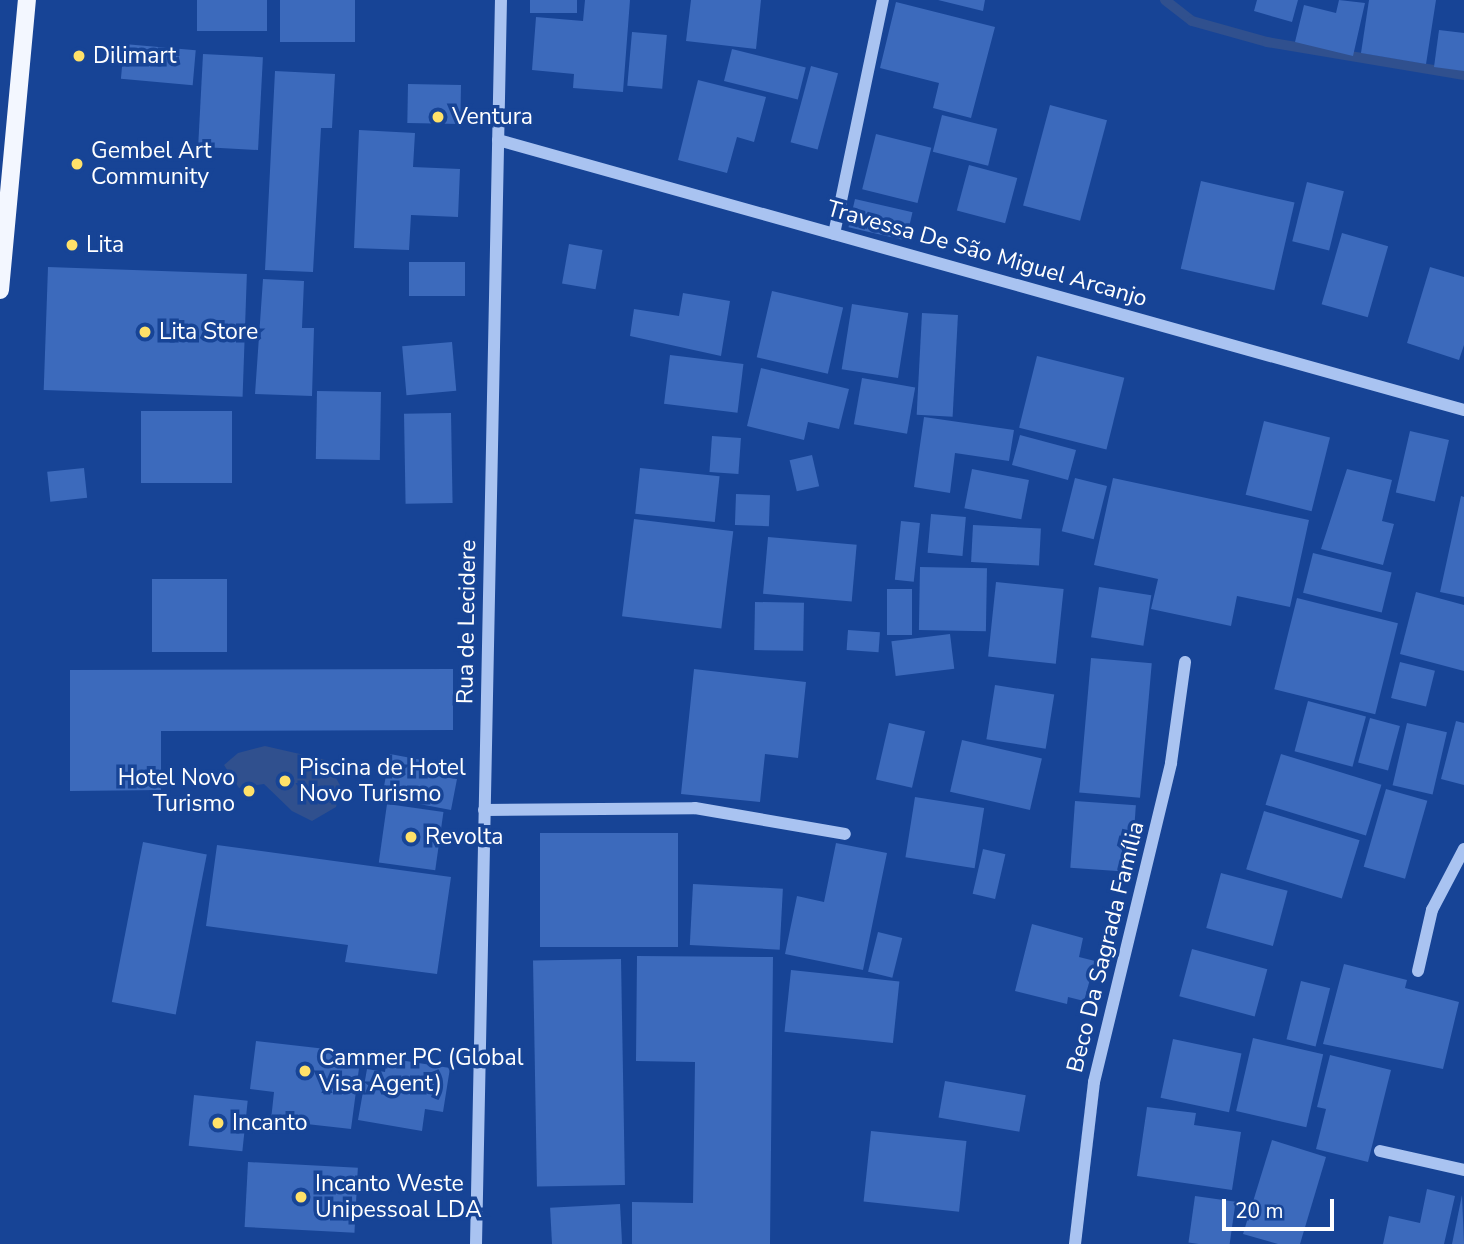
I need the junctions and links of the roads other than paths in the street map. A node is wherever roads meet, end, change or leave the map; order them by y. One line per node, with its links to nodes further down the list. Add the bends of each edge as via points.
1 (27, 0): 6 (main road)
2 (501, 0): 4 (street, Rua de Lecidere)
3 (883, 0): 5 (street)
4 (498, 140): 5 (street, Travessa De São Miguel Arcanjo); 9 (street, Rua de Lecidere)
5 (835, 234): 7 (street, Travessa De São Miguel Arcanjo)
6 (0, 290)
7 (1464, 410)
8 (1185, 662): 16 (street, Beco Da Sagrada Família, via 1171,763 1094,1082)
9 (484, 810): 10 (street, via 695,808); 15 (street, Rua de Lecidere)
10 (845, 834)
11 (1464, 849): 12 (street, via 1432,909)
12 (1418, 971)
13 (1380, 1151): 14 (street)
14 (1464, 1170)
15 (476, 1244)
16 (1075, 1244)

